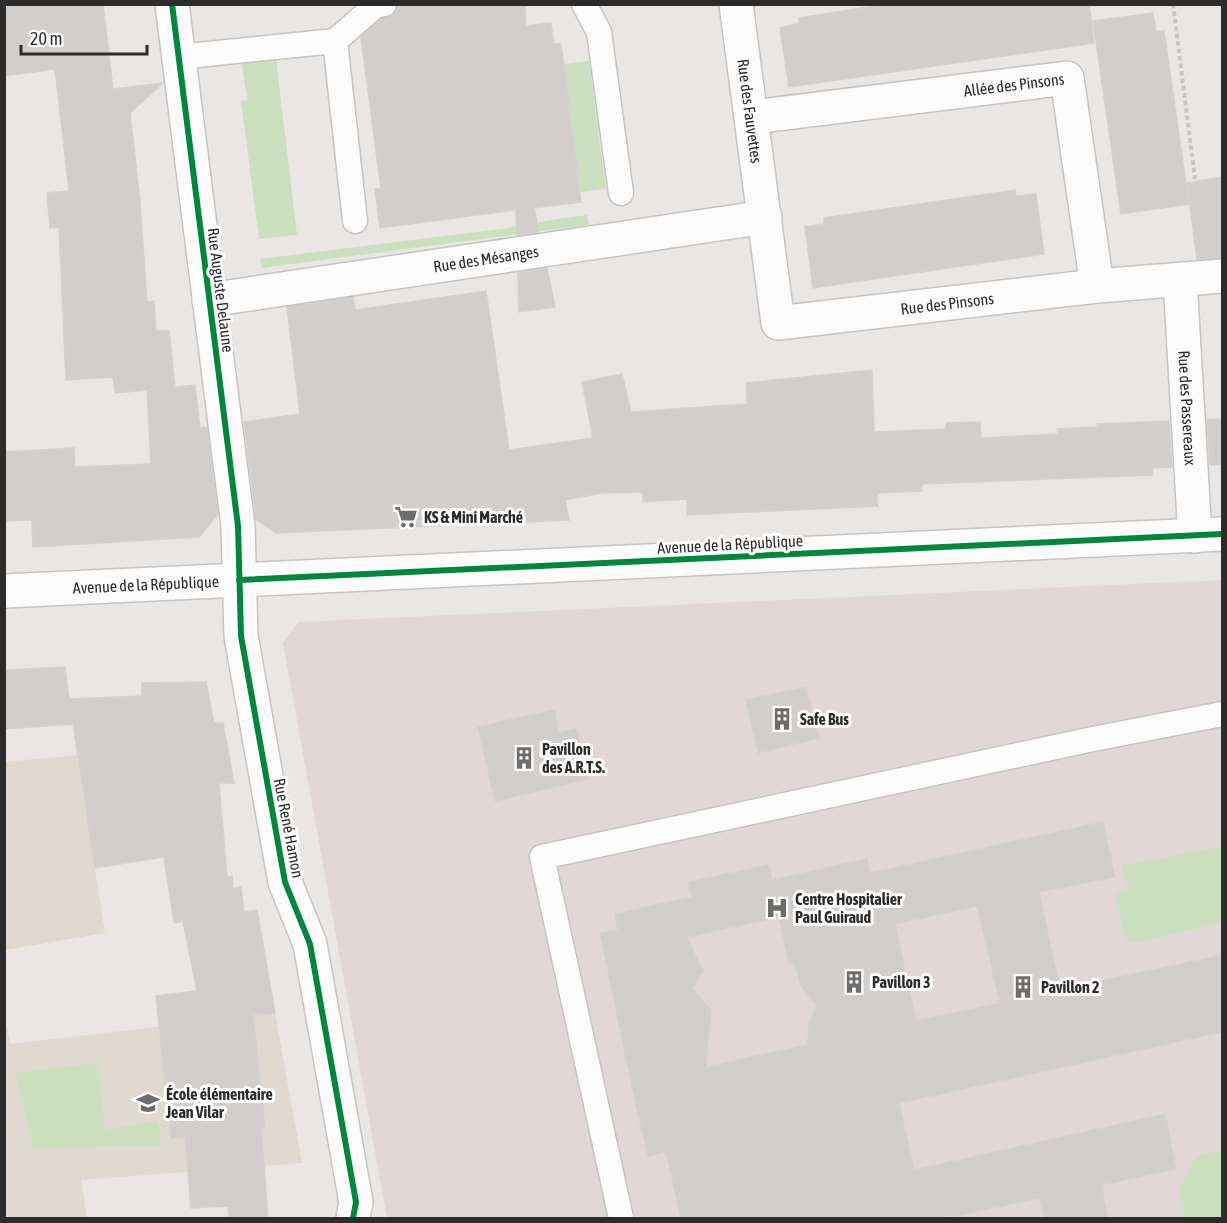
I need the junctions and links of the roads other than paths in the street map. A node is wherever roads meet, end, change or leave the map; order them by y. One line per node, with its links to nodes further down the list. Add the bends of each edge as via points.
1 (172, 4): 6 (street, Rue Auguste Delaune)
2 (384, 4): 5 (lane, via 375,6)
3 (584, 4): 8 (lane, via 599,32)
4 (736, 4): 7 (street, Rue des Fauvettes)
5 (335, 41): 6 (lane); 10 (lane)
6 (178, 57): 14 (street, Rue Auguste Delaune)
7 (752, 117): 9 (street, Rue des Fauvettes); 13 (street, Allée des Pinsons, via 1067,78)
8 (621, 193)
9 (765, 217): 13 (street, Rue des Pinsons, via 778,322); 14 (street, Rue des Mésanges)
10 (356, 221)
11 (1222, 276): 12 (street, Rue des Pinsons)
12 (1180, 280): 13 (street, Rue des Pinsons); 15 (street, Rue des Passereaux)
13 (1097, 286)
14 (209, 300): 16 (street, Rue Auguste Delaune, via 238,526)
15 (1209, 535): 16 (street, Avenue de la République)
16 (239, 580): 17 (street, Avenue de la République); 19 (street, Rue René Hamon, via 246,669 285,882 310,944 356,1202)
17 (4, 591)
18 (1222, 714): 20 (lane, via 542,857)
19 (353, 1218)
20 (621, 1218)

